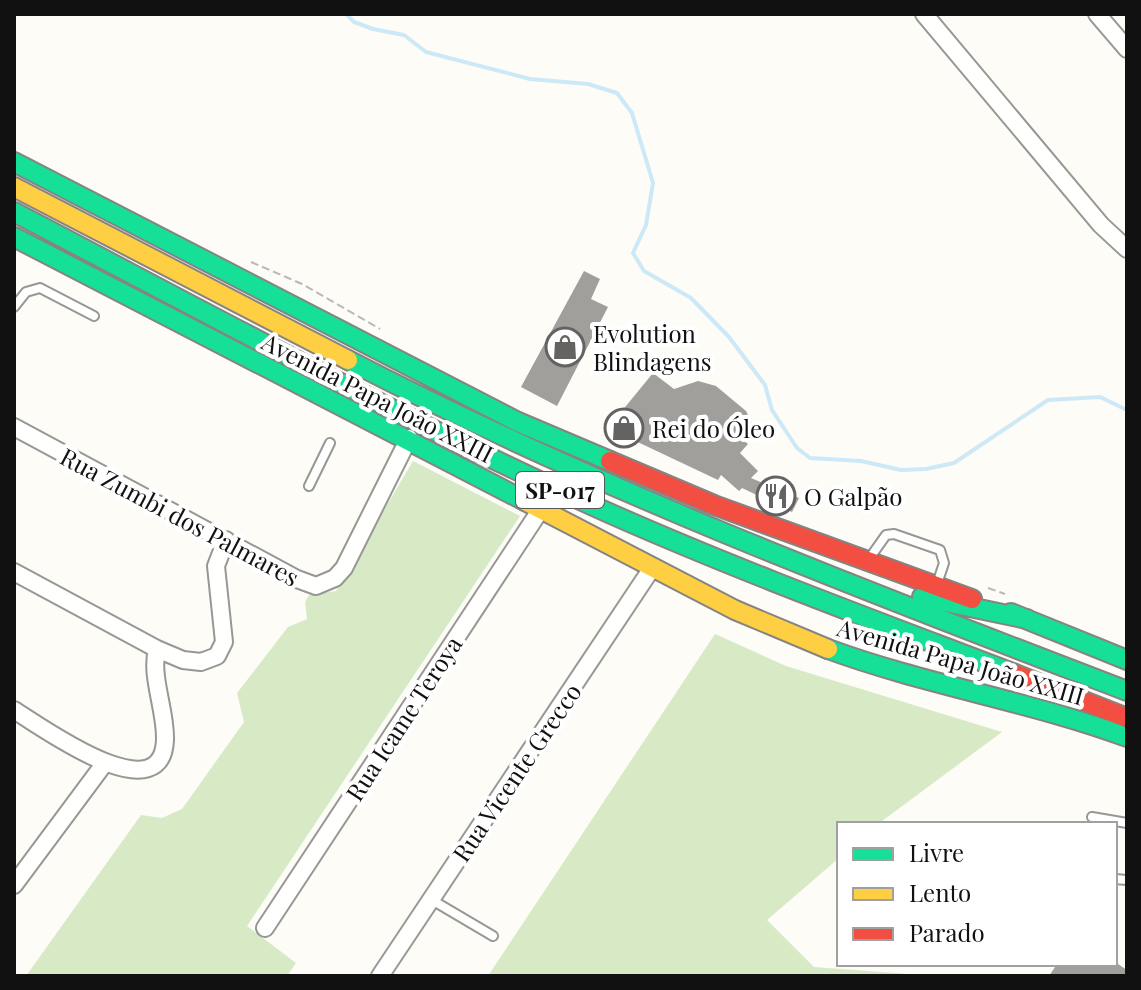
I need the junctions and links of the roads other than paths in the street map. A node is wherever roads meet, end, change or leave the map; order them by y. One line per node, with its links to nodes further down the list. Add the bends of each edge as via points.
1 (924, 14): 8 (street)
2 (1097, 14): 3 (street)
3 (1127, 49)
4 (14, 162): 18 (main road, Avenida Papa João XXIII, via 518,422 714,505)
5 (21, 191): 17 (main road, Avenida Papa João XXIII / SP-017, via 516,445)
6 (15, 212): 20 (main road, Avenida Papa João XXIII / SP-017, via 497,460)
7 (15, 240): 12 (main road, Avenida Papa João XXIII)
8 (1127, 249)
9 (14, 307): 10 (lane, via 26,292 40,288)
10 (94, 316)
11 (14, 427): 16 (street, Rua Zumbi dos Palmares)
12 (409, 438): 15 (main road, Avenida Papa João XXIII); 16 (street, Rua Zumbi dos Palmares, via 344,568 326,583 316,586 297,579)
13 (330, 443): 14 (lane)
14 (309, 486)
15 (541, 509): 19 (main road, Avenida Papa João XXIII); 38 (street, Rua Icame Teroya)
16 (226, 540): 25 (street, via 216,566 225,629 222,648 201,662)
17 (756, 549): 23 (main road, via 990,614); 28 (main road, Avenida Papa João XXIII / SP-017)
18 (868, 560): 22 (main road, Avenida Papa João XXIII); 22 (lane, via 886,535 940,550 944,563)
19 (652, 568): 30 (main road, Avenida Papa João XXIII, via 843,654 1005,702); 37 (street, Rua Vicente Grecco)
20 (744, 570): 30 (main road, via 778,597 809,611); 31 (main road, Avenida Papa João XXIII / SP-017)
21 (14, 572): 24 (street)
22 (936, 585): 23 (main road, Avenida Papa João XXIII)
23 (1027, 619): 26 (main road, Avenida Papa João XXIII)
24 (157, 649): 25 (street); 27 (street)
25 (175, 657): 27 (street)
26 (1127, 660)
27 (159, 683): 33 (street, via 165,739 161,759 146,769)
28 (1127, 691)
29 (14, 710): 33 (street)
30 (1062, 713): 32 (main road, Avenida Papa João XXIII)
31 (1127, 718)
32 (1127, 737)
33 (104, 764): 36 (street)
34 (1092, 817): 35 (lane)
35 (1127, 823)
36 (14, 885)
37 (431, 899): 39 (lane); 40 (street, Rua Vicente Grecco)
38 (265, 928)
39 (493, 936)
40 (380, 976)

